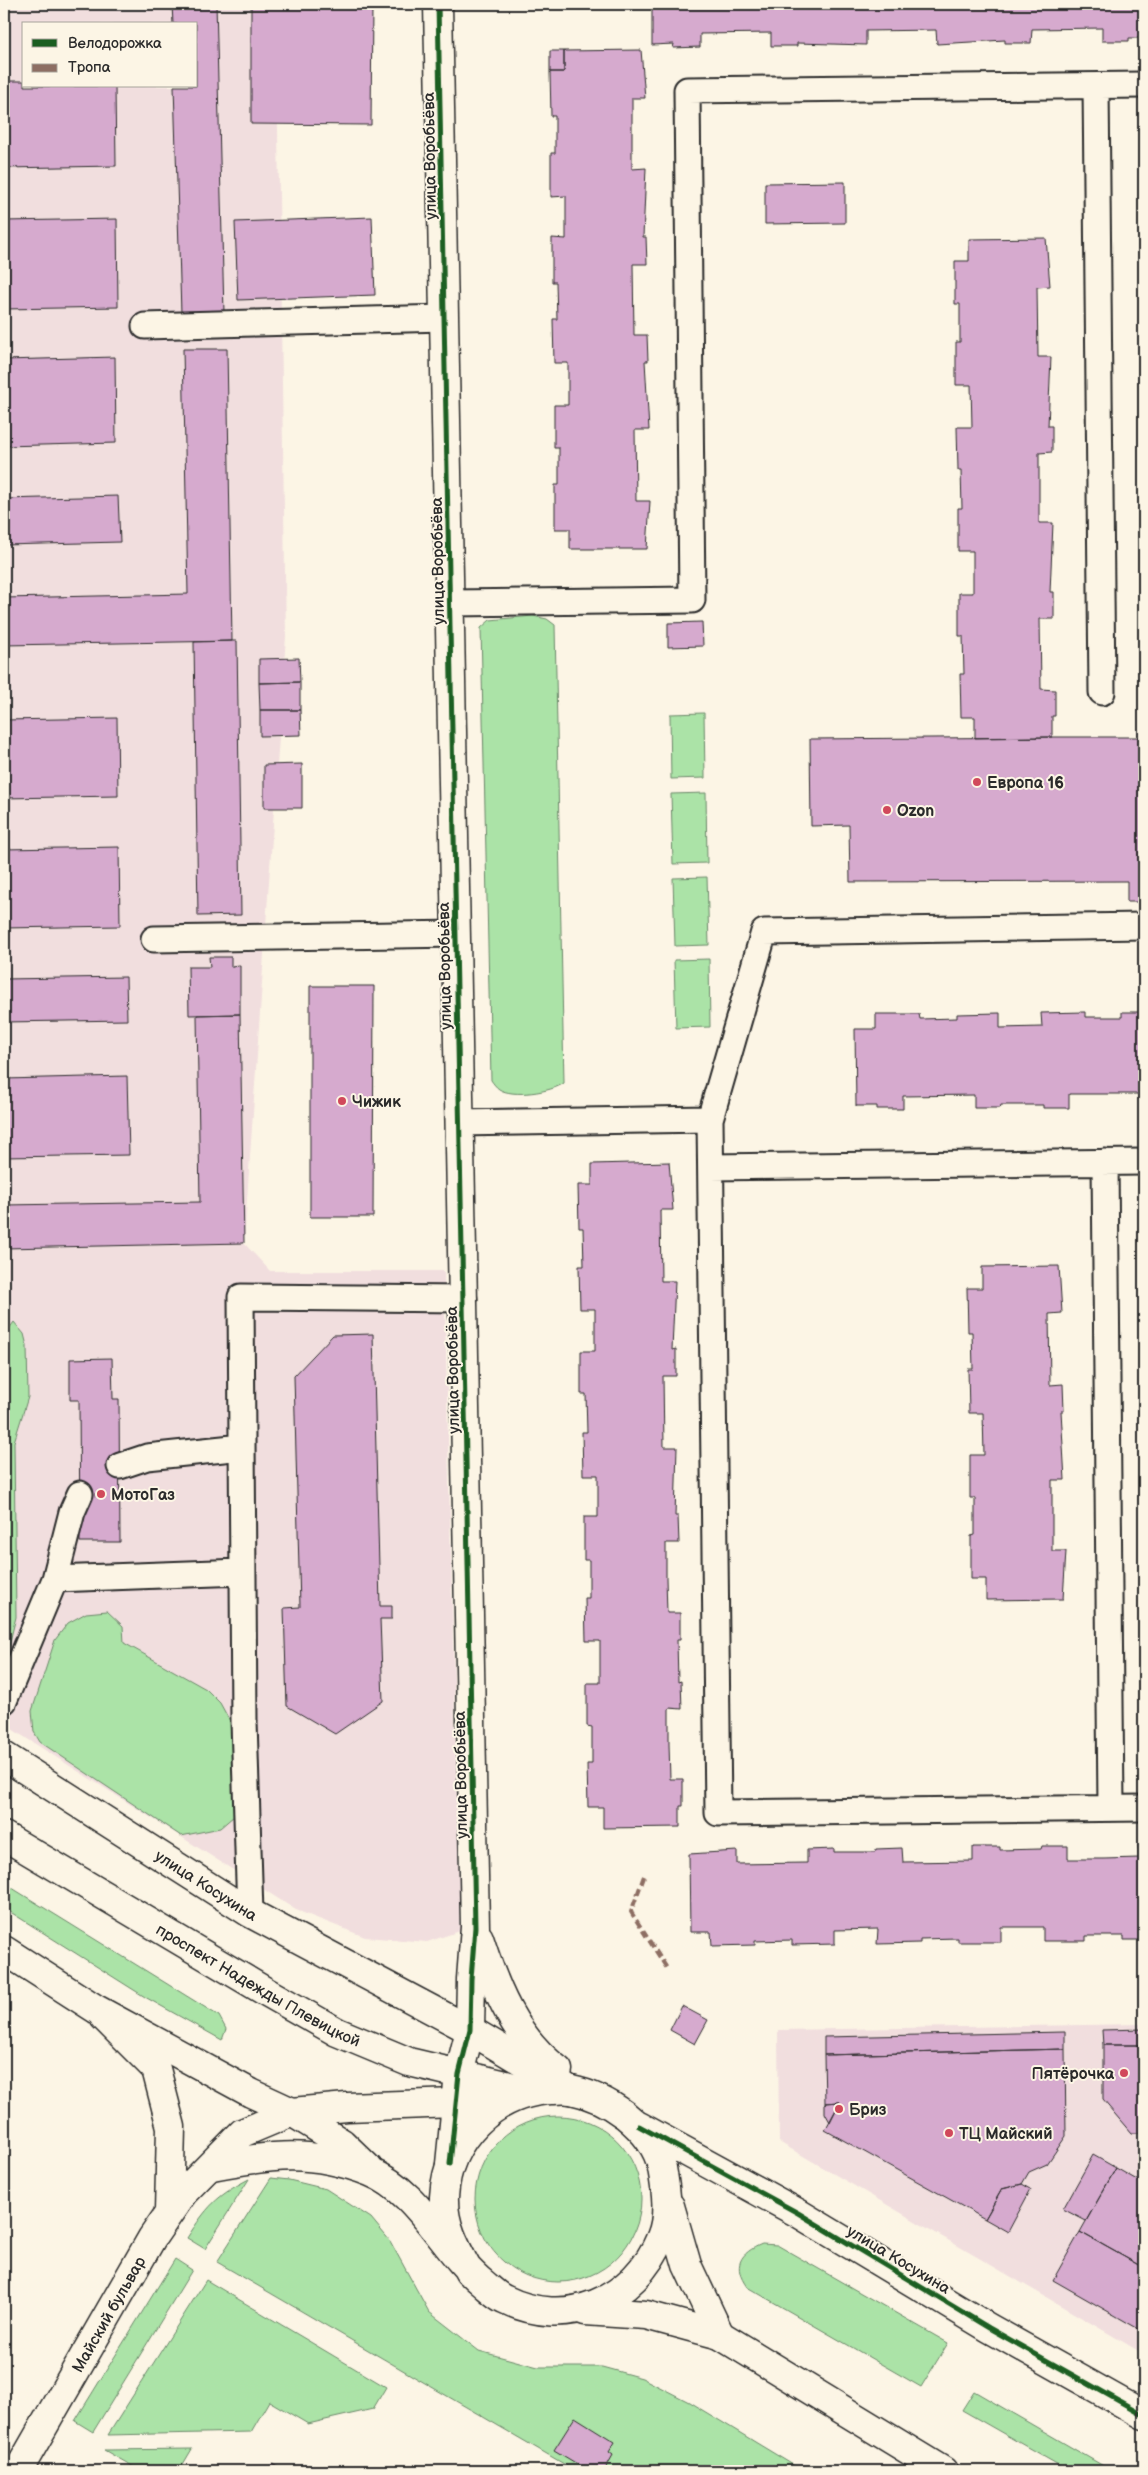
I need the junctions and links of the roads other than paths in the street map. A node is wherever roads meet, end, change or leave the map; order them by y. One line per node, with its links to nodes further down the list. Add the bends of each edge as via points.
1 (438, 4): 4 (street, улица Воробьёва)
2 (1144, 85): 3 (lane)
3 (1096, 86): 6 (lane, via 687,90 692,600); 7 (lane)
4 (444, 318): 5 (lane); 6 (street, улица Воробьёва)
5 (145, 326)
6 (450, 603): 9 (street, улица Воробьёва)
7 (1102, 692)
8 (1144, 926): 11 (lane, via 764,932)
9 (456, 934): 10 (lane); 12 (street, улица Воробьёва)
10 (154, 939)
11 (710, 1119): 12 (lane); 15 (lane)
12 (460, 1123): 16 (street, улица Воробьёва)
13 (1105, 1162): 14 (lane); 15 (lane); 24 (lane)
14 (1144, 1162)
15 (711, 1166): 24 (lane, via 718,1813)
16 (464, 1299): 17 (lane, via 241,1297); 28 (street, улица Воробьёва)
17 (242, 1447): 18 (lane, via 148,1457); 20 (lane)
18 (120, 1466)
19 (80, 1494): 21 (lane, via 72,1512)
20 (242, 1572): 21 (lane); 27 (lane)
21 (55, 1579): 22 (lane)
22 (4, 1701)
23 (4, 1756): 27 (street, улица Косухина)
24 (1111, 1808): 25 (lane)
25 (1144, 1808)
26 (4, 1836): 32 (street, проспект Надежды Плевицкой, via 337,2032 410,2062)
27 (250, 1913): 31 (street, улица Косухина)
28 (475, 1927): 31 (street); 35 (street, via 505,2008 525,2038 556,2068)
29 (4, 1950): 30 (street)
30 (96, 2009): 38 (street); 44 (street, via 156,2069 171,2127)
31 (470, 2030): 32 (street); 33 (street, улица Косухина)
32 (459, 2074): 34 (street, проспект Надежды Плевицкой); 36 (street)
33 (570, 2090): 34 (street); 35 (street)
34 (531, 2091): 37 (street)
35 (607, 2101): 39 (street)
36 (455, 2103): 37 (street); 38 (street); 40 (street)
37 (498, 2105): 40 (street, via 469,2130)
38 (292, 2112): 41 (street, Майский бульвар, via 242,2133); 42 (street, via 342,2143)
39 (639, 2126): 43 (street, via 660,2159); 48 (street, улица Косухина, via 798,2214 989,2328)
40 (450, 2164): 45 (street, via 444,2197 450,2236)
41 (212, 2166): 42 (street, via 269,2155 326,2157); 44 (street, Майский бульвар)
42 (372, 2173): 45 (street, via 411,2200)
43 (667, 2197): 46 (street, via 662,2236 644,2270 615,2296); 47 (street, via 687,2265)
44 (169, 2212): 49 (street, Майский бульвар)
45 (469, 2272): 46 (street, via 502,2299 539,2311)
46 (578, 2310): 47 (street, via 646,2315)
47 (720, 2335): 50 (street)
48 (1144, 2415)
49 (18, 2471)
50 (940, 2471)

